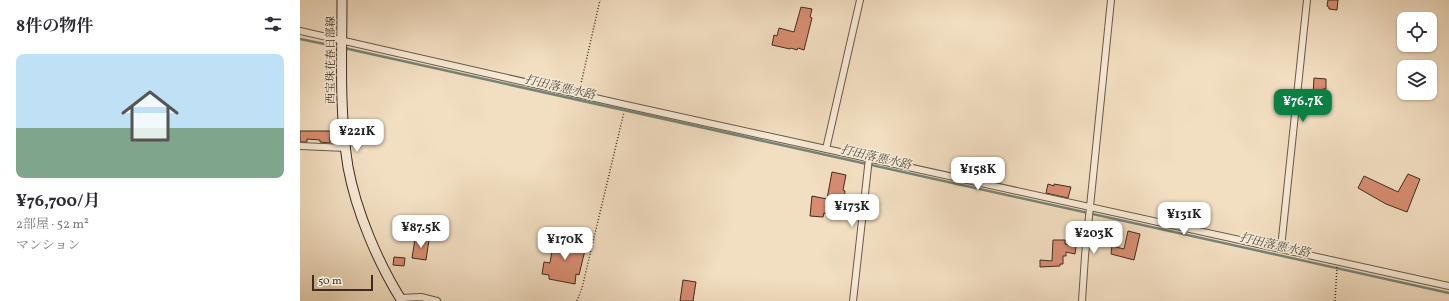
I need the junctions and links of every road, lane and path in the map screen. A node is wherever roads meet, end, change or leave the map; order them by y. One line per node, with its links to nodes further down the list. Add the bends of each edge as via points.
1 (342, 0): 7 (main road, 西宝珠花春日部線)
2 (600, 0): 8 (path)
3 (860, 0): 12 (street)
4 (1111, 0): 14 (street)
5 (1307, 0): 15 (street)
6 (300, 31): 7 (street)
7 (342, 40): 8 (street); 11 (main road, 西宝珠花春日部線)
8 (579, 93): 9 (street)
9 (626, 105): 12 (street); 20 (path)
10 (300, 146): 11 (street)
11 (346, 148): 18 (main road, 西宝珠花春日部線, via 356,200 374,248)
12 (826, 149): 13 (street)
13 (869, 158): 14 (street); 21 (street)
14 (1091, 206): 15 (street); 22 (street)
15 (1281, 248): 16 (street)
16 (1337, 262): 17 (street); 23 (path)
17 (1449, 286)
18 (401, 300): 19 (street, via 421,297)
19 (437, 301)
20 (577, 301)
21 (853, 301)
22 (1082, 301)
23 (1335, 301)

